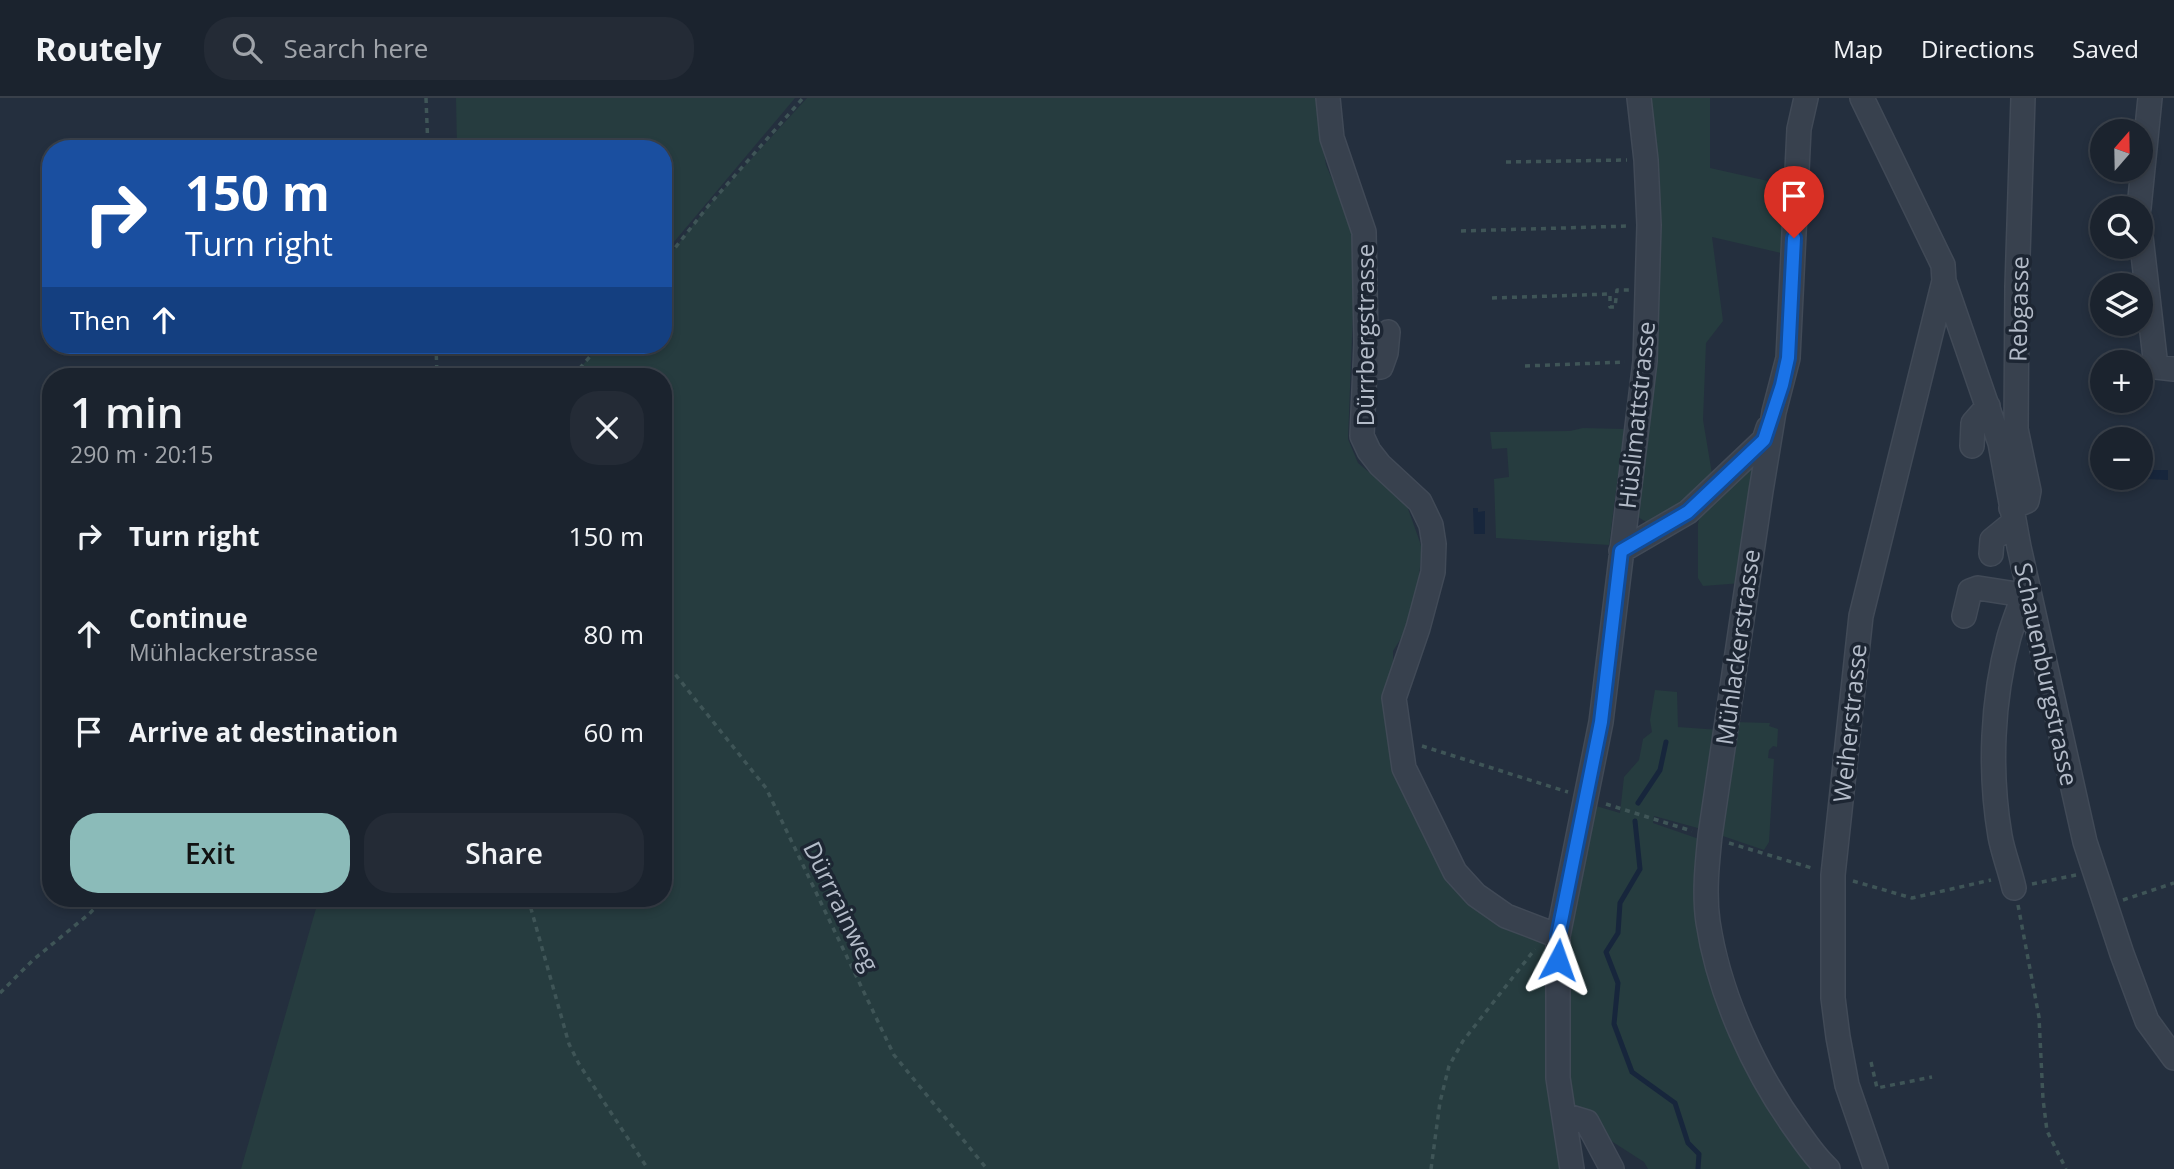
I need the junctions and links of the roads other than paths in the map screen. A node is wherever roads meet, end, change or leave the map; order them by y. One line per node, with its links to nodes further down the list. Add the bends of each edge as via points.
1 (1328, 98): 11 (street, Dürrbergstrasse, via 1332,138 1364,232)
2 (1639, 98): 17 (street, Hüslimattstrasse, via 1649,225 1645,361)
3 (1806, 98): 14 (street, Mühlackerstrasse, via 1799,129 1788,358)
4 (1862, 98): 9 (street, Schauenburgstrasse, via 1943,265)
5 (2023, 98): 16 (street, Rebgasse, via 2016,429 2028,491 2027,501)
6 (2150, 98): 7 (street)
7 (2140, 196)
8 (2146, 259): 12 (street)
9 (1944, 281): 13 (street, Schauenburgstrasse); 30 (street, Weiherstrasse, via 1861,616 1833,875 1833,999 1838,1037 1847,1085)
10 (1388, 332): 11 (street, via 1381,367)
11 (1365, 368): 22 (street, Dürrbergstrasse, via 1362,436 1380,465 1420,502 1434,544 1433,572 1394,698 1404,768 1455,872 1476,895 1506,916)
12 (2165, 368)
13 (1989, 406): 15 (street, via 1973,423); 16 (street, Schauenburgstrasse)
14 (1774, 412): 17 (street, via 1764,440 1688,512); 29 (street, Mühlackerstrasse, via 1710,836 1708,922 1738,1024 1763,1079)
15 (1972, 446)
16 (2013, 515): 18 (street, via 1992,540); 19 (street, Schauenburgstrasse)
17 (1621, 551): 22 (street, Hüslimattstrasse, via 1601,722)
18 (1991, 554)
19 (2025, 590): 20 (street, via 1970,591); 21 (street, via 1998,689 1994,738 2000,837); 23 (street, Schauenburgstrasse, via 2097,880 2147,1020)
20 (1964, 616)
21 (2013, 882)
22 (1553, 934): 24 (street, Hüslimattstrasse, via 1558,1078)
23 (2174, 1058)
24 (1564, 1115): 25 (street); 26 (street, Hüslimattstrasse)
25 (1587, 1122): 27 (street, via 1587,1147); 28 (street)
26 (1572, 1169)
27 (1597, 1169)
28 (1612, 1169)
29 (1828, 1169)
30 (1877, 1169)

